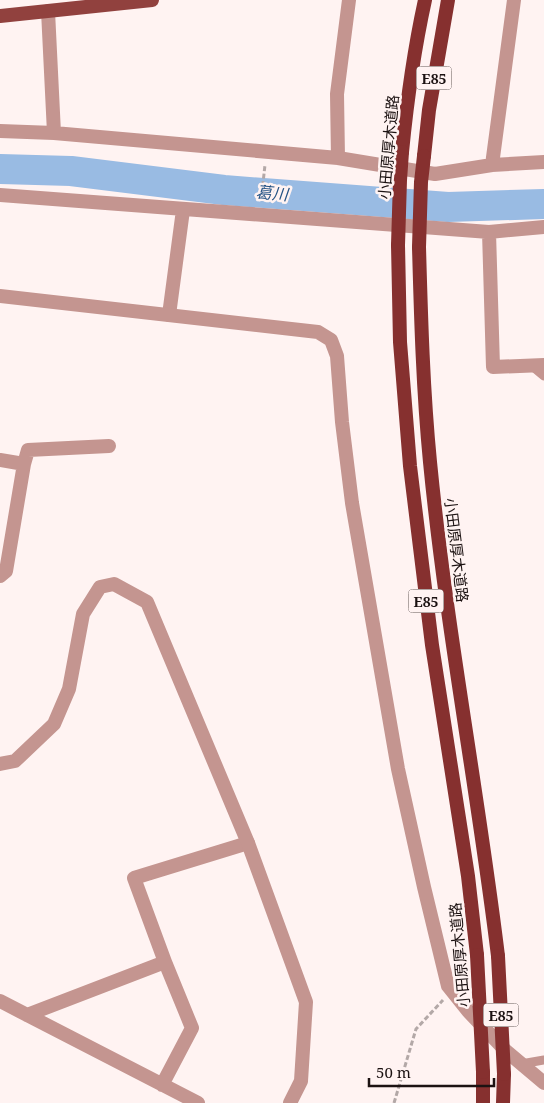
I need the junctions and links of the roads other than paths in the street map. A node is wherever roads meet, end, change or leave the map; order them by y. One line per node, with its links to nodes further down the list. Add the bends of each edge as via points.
1 (152, 0): 6 (main road)
2 (350, 0): 10 (street, via 337,94)
3 (425, 0): 36 (highway, 小田原厚木道路 / E85, bridge, via 402,152 398,245 400,342 410,466 432,645 477,955)
4 (448, 0): 37 (highway, 小田原厚木道路 / E85, bridge, via 429,110 421,182 421,336 430,462 452,640 498,956)
5 (514, 0): 12 (street)
6 (48, 11): 7 (main road); 9 (street)
7 (0, 16)
8 (0, 131): 9 (street)
9 (54, 133): 10 (street)
10 (338, 158): 12 (street, via 435,174)
11 (544, 162): 12 (street)
12 (492, 165)
13 (0, 195): 14 (street)
14 (183, 210): 16 (street); 18 (street)
15 (544, 227): 16 (street)
16 (489, 232): 19 (street, via 493,367)
17 (0, 296): 18 (street)
18 (169, 315): 31 (street, via 318,332 331,340 337,356 352,503 398,769 448,986)
19 (538, 365): 20 (lane)
20 (544, 376)
21 (109, 446): 23 (street, via 28,450)
22 (0, 460): 23 (street)
23 (24, 464): 24 (street)
24 (2, 572)
25 (0, 764): 26 (street, via 15,761 54,724 69,689 83,614 100,587 114,584 147,602)
26 (248, 843): 27 (street, via 134,878); 35 (street, via 306,1002 301,1081)
27 (165, 962): 29 (street); 33 (street, via 192,1028)
28 (0, 1001): 29 (street)
29 (28, 1015): 33 (street)
30 (544, 1060): 31 (lane)
31 (521, 1064): 32 (street)
32 (544, 1084)
33 (162, 1085): 34 (street)
34 (198, 1103)
35 (290, 1103)
36 (482, 1103)
37 (503, 1103)

